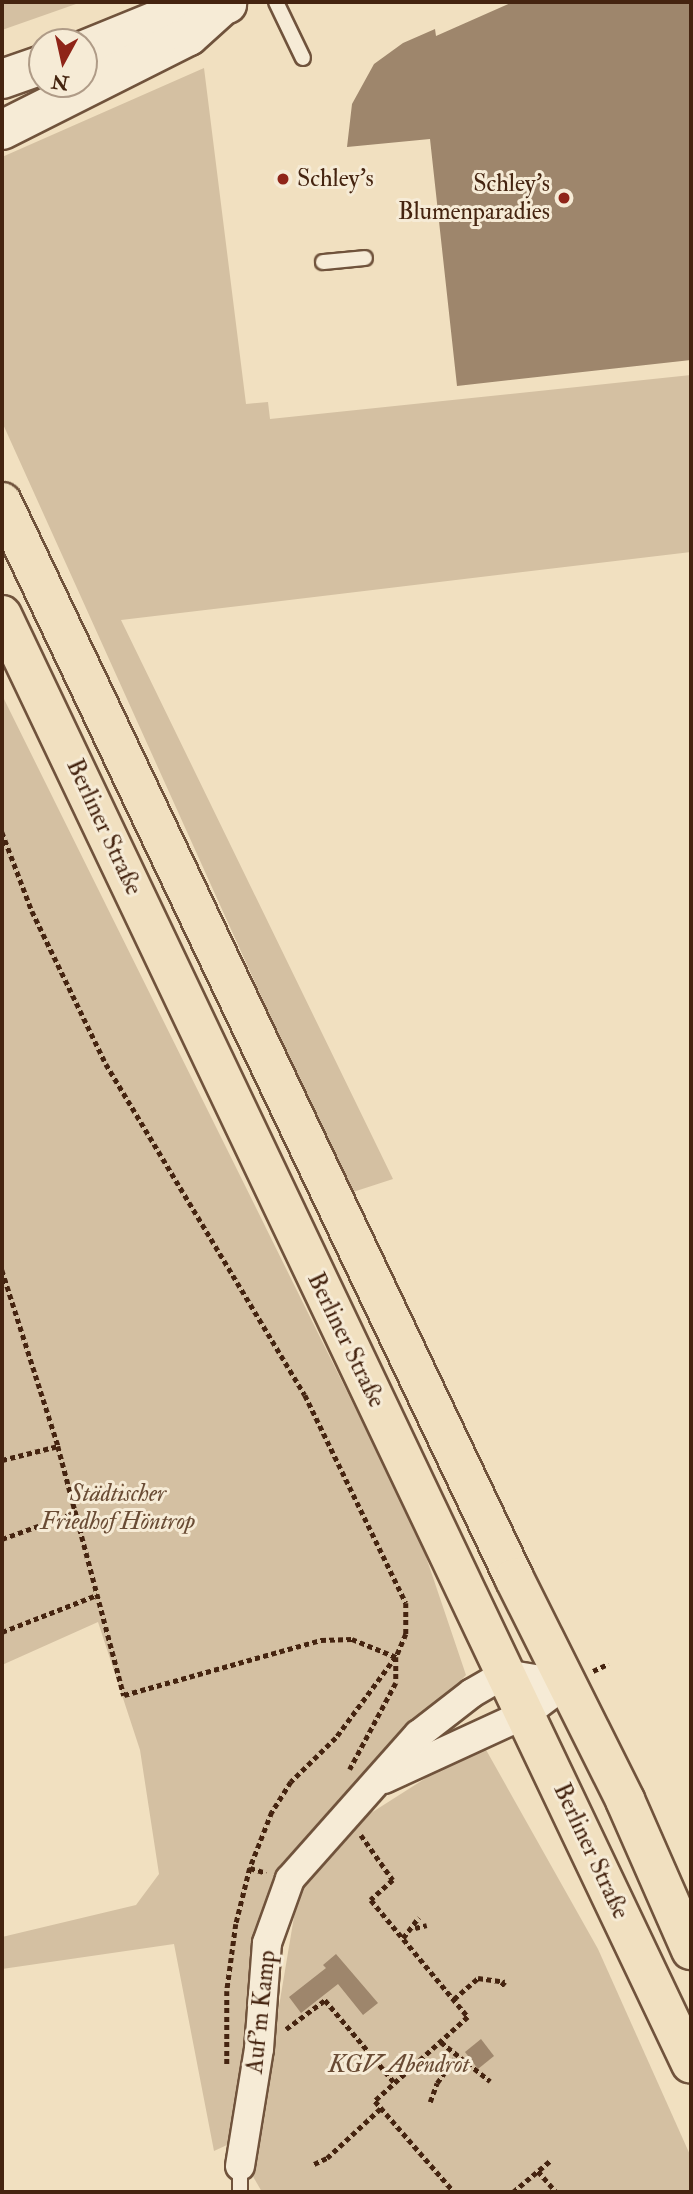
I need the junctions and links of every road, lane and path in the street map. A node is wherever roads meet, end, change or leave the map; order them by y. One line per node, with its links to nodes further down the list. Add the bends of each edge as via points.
1 (276, 2): 4 (lane)
2 (226, 4): 3 (main road, via 175,13); 7 (main road, via 189,36)
3 (98, 44)
4 (303, 58)
5 (28, 70): 6 (main road)
6 (2, 79)
7 (2, 130)
8 (365, 258): 9 (lane)
9 (323, 262)
10 (2, 502): 22 (main road, Berliner Straße)
11 (2, 615): 21 (main road, Berliner Straße)
12 (2, 832): 20 (path, via 32,911 106,1064 305,1395 406,1603 406,1634)
13 (2, 1270): 14 (path)
14 (58, 1446): 15 (path); 16 (path)
15 (2, 1460)
16 (77, 1512): 17 (path); 18 (path)
17 (2, 1539)
18 (97, 1595): 19 (path); 20 (path, via 124,1695 321,1640 352,1639)
19 (2, 1632)
20 (396, 1657): 25 (path, via 396,1683 348,1774); 37 (path, via 336,1738 291,1782 272,1812 250,1868 236,1924 227,1991)
21 (505, 1674): 22 (street); 23 (main road, Berliner Straße); 24 (street, Auf'm Kamp, via 418,1735)
22 (565, 1684): 23 (street, Auf'm Kamp); 30 (main road, Berliner Straße, via 625,1800)
23 (525, 1714): 24 (street, Auf'm Kamp); 36 (main road, Berliner Straße)
24 (375, 1783): 25 (street, Auf'm Kamp)
25 (345, 1813): 29 (path, via 393,1880 371,1900); 34 (street, Auf'm Kamp, via 290,1879 267,1943)
26 (419, 1917): 28 (path)
27 (427, 1925): 28 (path)
28 (415, 1928): 29 (path)
29 (403, 1938): 32 (path)
30 (691, 1950)
31 (500, 1987): 32 (path, via 505,1982 478,1978)
32 (454, 1999): 33 (path, via 468,2017)
33 (441, 2042): 35 (path); 39 (path)
34 (259, 2049): 39 (path, via 325,2000); 45 (street, Auf'm Kamp)
35 (456, 2057): 38 (path); 40 (path)
36 (691, 2064)
37 (227, 2072)
38 (490, 2081)
39 (395, 2083): 41 (path, via 375,2101)
40 (430, 2102)
41 (381, 2108): 43 (path, via 327,2158); 46 (path)
42 (551, 2160): 44 (path)
43 (314, 2164)
44 (538, 2171): 47 (path); 48 (path)
45 (240, 2179)
46 (454, 2192)
47 (513, 2192)
48 (556, 2192)

